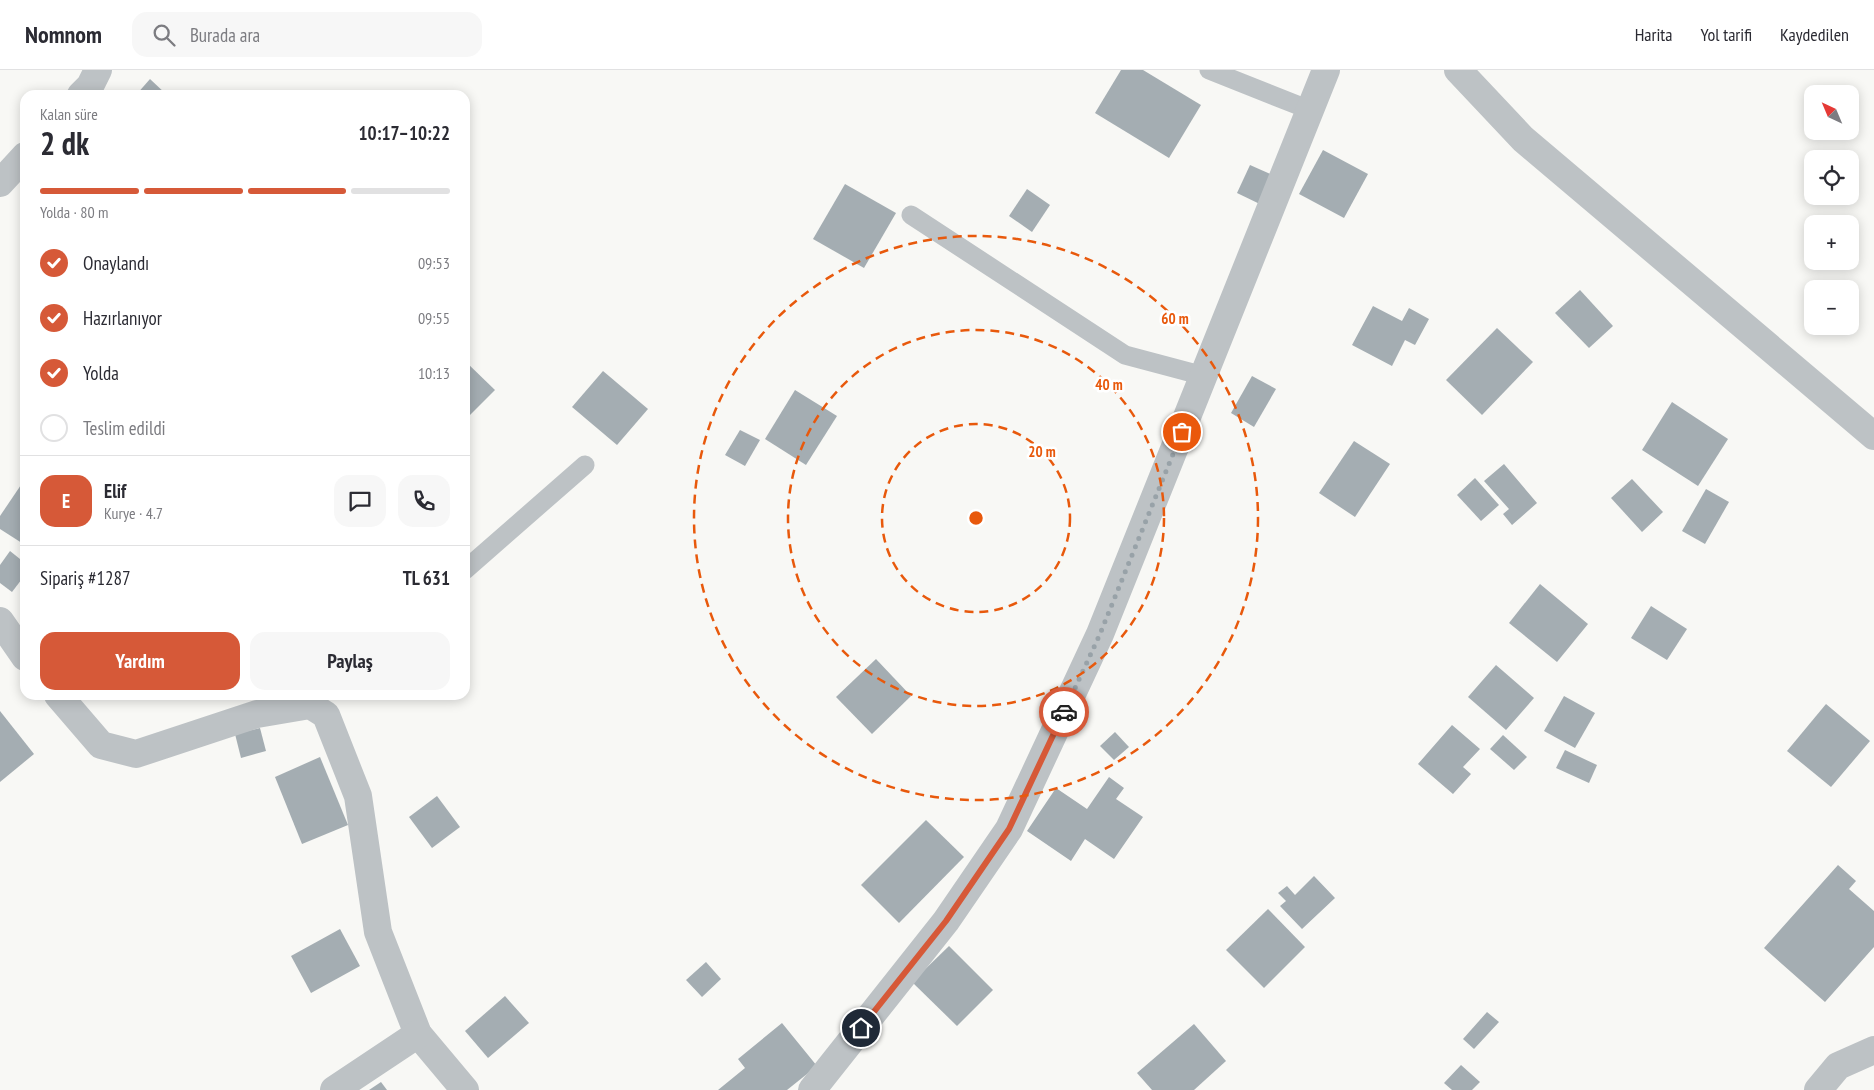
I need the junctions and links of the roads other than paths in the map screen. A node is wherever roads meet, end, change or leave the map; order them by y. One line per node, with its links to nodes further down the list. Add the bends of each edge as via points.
1 (98, 70): 5 (street)
2 (1209, 70): 6 (lane)
3 (1326, 70): 6 (street)
4 (1458, 70): 11 (street, via 1523,139)
5 (86, 90)
6 (1310, 110): 10 (street)
7 (20, 161): 8 (street)
8 (0, 183)
9 (911, 215): 10 (lane, via 1125,355)
10 (1204, 376): 22 (street, via 1100,634 1009,829 946,921)
11 (1874, 436)
12 (585, 465): 13 (lane)
13 (470, 566)
14 (0, 621): 15 (street)
15 (20, 650)
16 (62, 700): 17 (street, via 101,745 136,754)
17 (309, 700): 18 (street, via 326,715 358,796 378,932)
18 (418, 1034): 20 (street); 21 (street)
19 (1874, 1050): 23 (street, via 1838,1066)
20 (334, 1090)
21 (465, 1090)
22 (812, 1090)
23 (1818, 1090)

